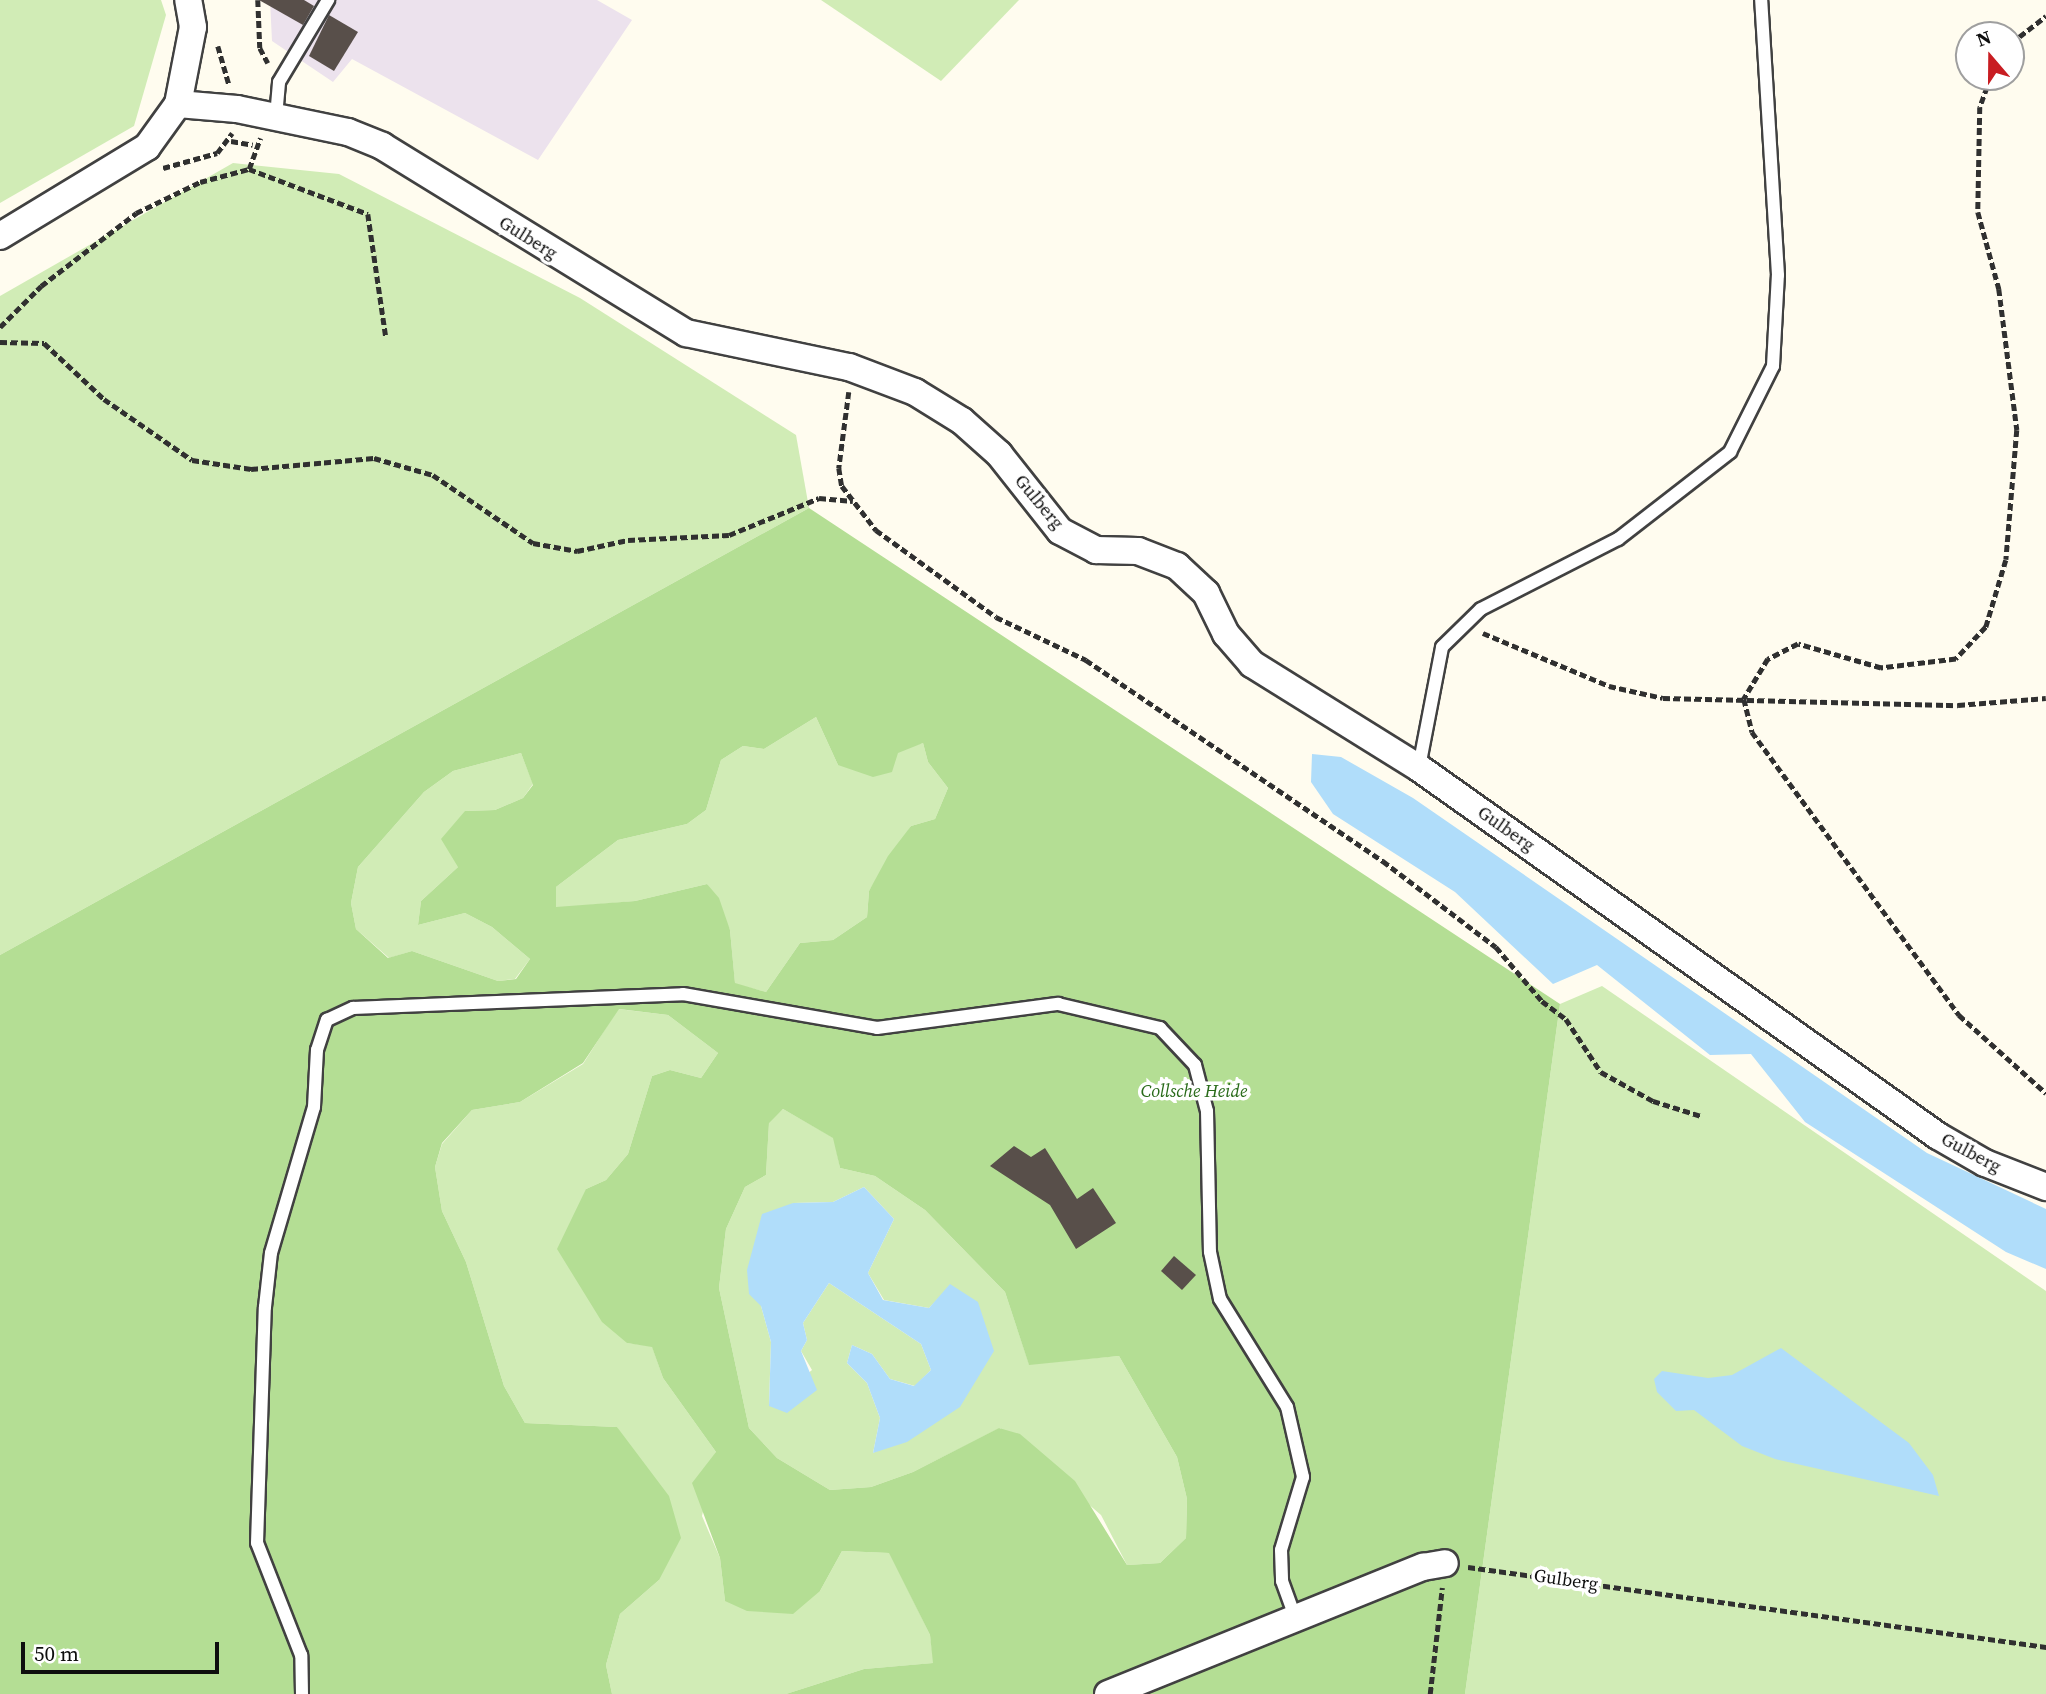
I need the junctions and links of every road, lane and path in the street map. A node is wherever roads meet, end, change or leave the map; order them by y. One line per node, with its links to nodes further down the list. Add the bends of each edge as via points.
1 (188, 0): 10 (street, via 193,27)
2 (258, 0): 8 (path, via 260,48)
3 (328, 0): 8 (lane)
4 (1761, 0): 21 (lane, via 1778,275 1773,366 1730,452 1618,539 1481,609)
5 (2046, 16): 6 (path)
6 (2025, 32)
7 (218, 40): 11 (path)
8 (279, 82): 12 (lane)
9 (1986, 91): 23 (path, via 1980,107 1978,212 1999,289 2017,430 2006,561 1986,627 1956,659 1881,668 1798,644 1768,659)
10 (178, 104): 11 (street, Gulberg); 15 (street, via 147,147)
11 (237, 109): 12 (street, Gulberg)
12 (276, 117): 19 (street, Gulberg, via 383,146 686,333)
13 (231, 141): 14 (path)
14 (253, 145)
15 (0, 236)
16 (0, 327): 17 (path, via 41,286 136,213 200,182 249,169 368,214)
17 (386, 338)
18 (0, 342): 20 (path, via 44,342 104,399 192,460 251,469 374,458 432,474 533,543 577,551 628,540 729,535 819,498)
19 (849, 367): 20 (path, via 849,416 839,468); 24 (street, Gulberg, via 915,392 962,421 999,454 1060,531 1096,550 1138,551 1177,566 1206,593 1226,634 1252,664)
20 (853, 501): 26 (path, via 876,530 996,617 1086,660 1383,861 1496,947 1542,1001 1566,1019 1601,1072 1653,1101)
21 (1462, 628): 23 (path, via 1505,638 1609,686 1663,698); 24 (lane, via 1442,647)
22 (2046, 698): 23 (path, via 1958,705)
23 (1744, 699): 25 (path, via 1752,732 1959,1015)
24 (1419, 768): 27 (street, Gulberg, via 1938,1136 1985,1163)
25 (2046, 1093)
26 (1701, 1116)
27 (2046, 1186)
28 (1445, 1563): 29 (street, via 1423,1567); 30 (path, Gulberg); 33 (path)
29 (1294, 1617): 31 (lane, via 1282,1581 1281,1550 1303,1477 1287,1407 1220,1299 1210,1252 1207,1111 1195,1065 1160,1028 1058,1004 877,1028 683,994 353,1008 327,1020 317,1050 314,1107 271,1254 265,1307 257,1543 301,1655); 32 (street)
30 (2046, 1647)
31 (302, 1694)
32 (1108, 1694)
33 (1430, 1694)

